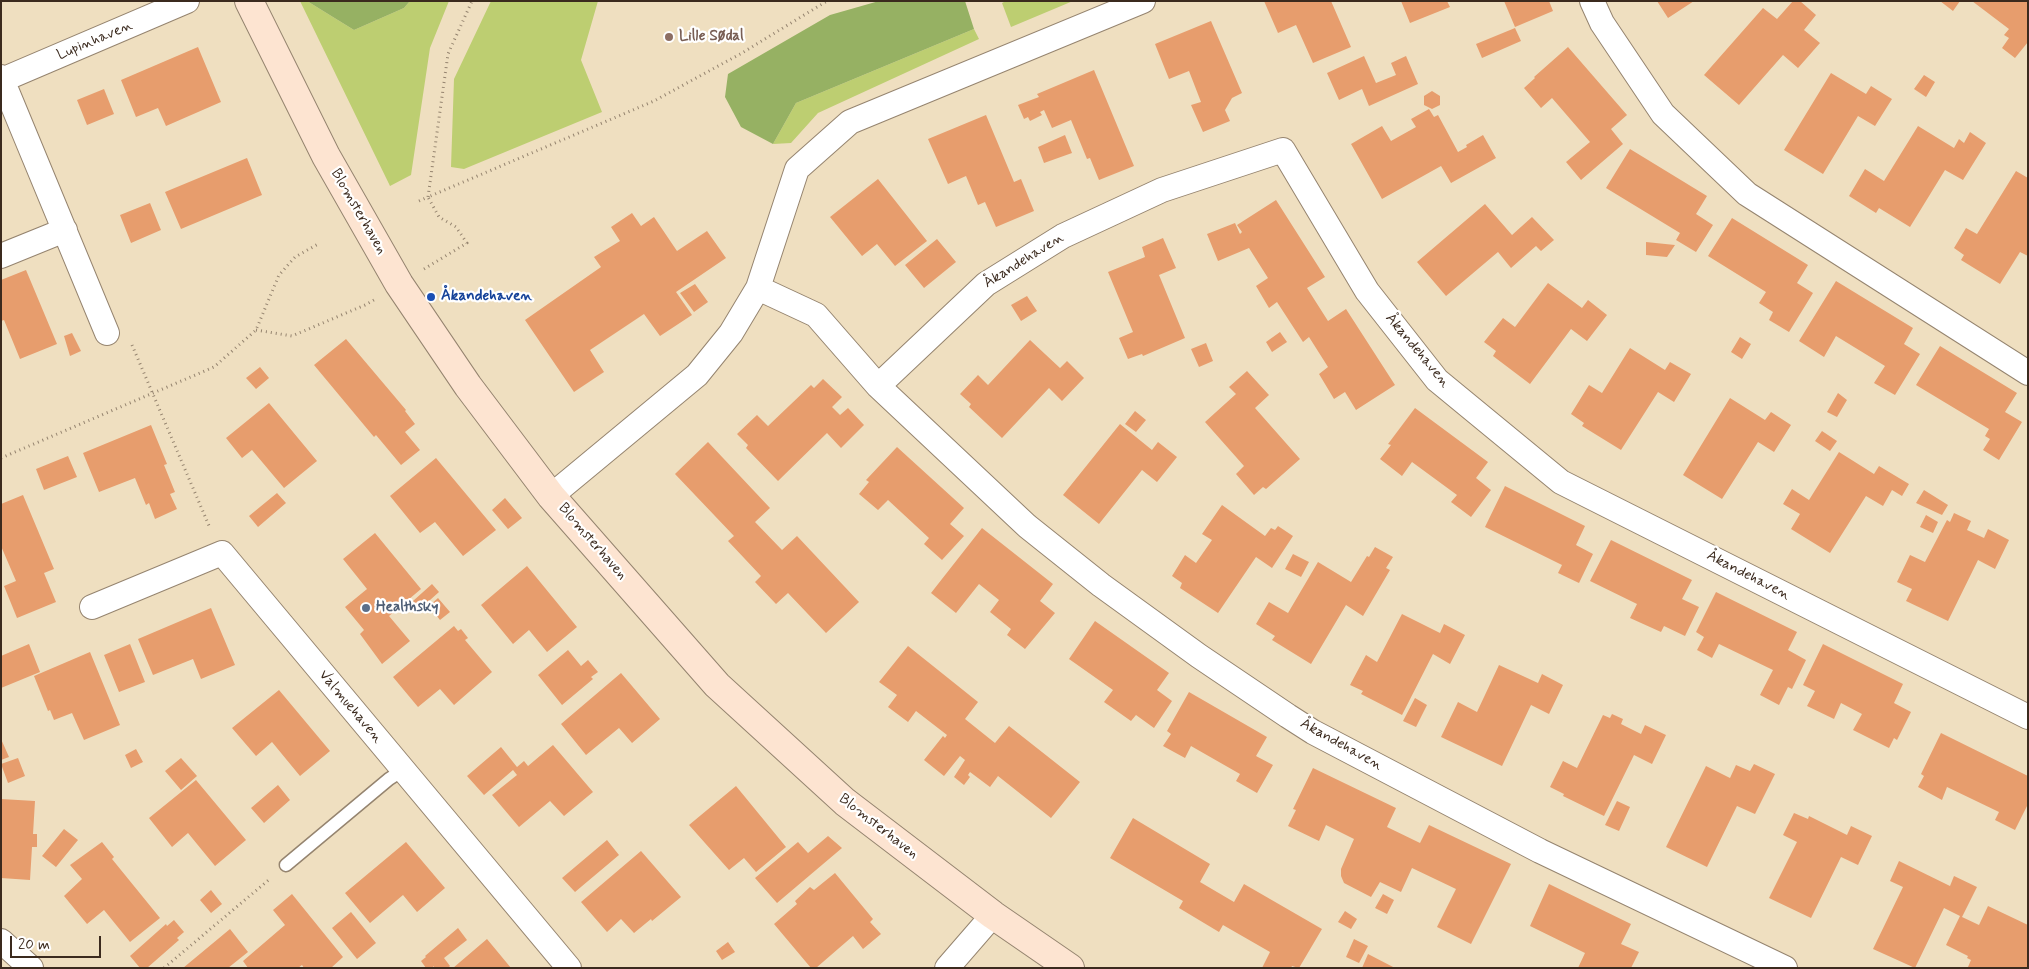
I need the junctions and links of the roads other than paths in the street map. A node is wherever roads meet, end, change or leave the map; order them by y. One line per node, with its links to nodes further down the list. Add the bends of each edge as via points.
1 (187, 1): 5 (street, Lupinhaven)
2 (249, 1): 12 (street, Blomsterhaven, via 326,156 399,284 468,386)
3 (1142, 1): 8 (street, via 850,122 797,169)
4 (1592, 1): 10 (street, via 1602,24 1663,114 1747,194)
5 (2, 79): 6 (street, Lupinhaven)
6 (65, 230): 7 (street); 9 (street, Lupinhaven)
7 (1, 256)
8 (758, 288): 11 (street, Åkandehaven, via 816,315); 12 (street, via 731,333 697,376)
9 (107, 333)
10 (2028, 373)
11 (878, 386): 14 (street, Åkandehaven, via 986,284 1063,236 1162,190 1283,150 1367,291 1437,380 1561,482); 23 (street, Åkandehaven, via 1027,526 1101,585 1199,656 1313,732 1540,851)
12 (551, 496): 17 (street, Blomsterhaven, via 717,685 845,802)
13 (92, 608): 15 (street, Valmuehaven, via 222,553)
14 (2028, 717)
15 (403, 770): 16 (lane); 20 (street, Valmuehaven)
16 (286, 866)
17 (993, 915): 21 (street); 22 (street, Blomsterhaven)
18 (1, 941): 19 (street)
19 (31, 968)
20 (569, 968)
21 (947, 968)
22 (1070, 968)
23 (1786, 968)

